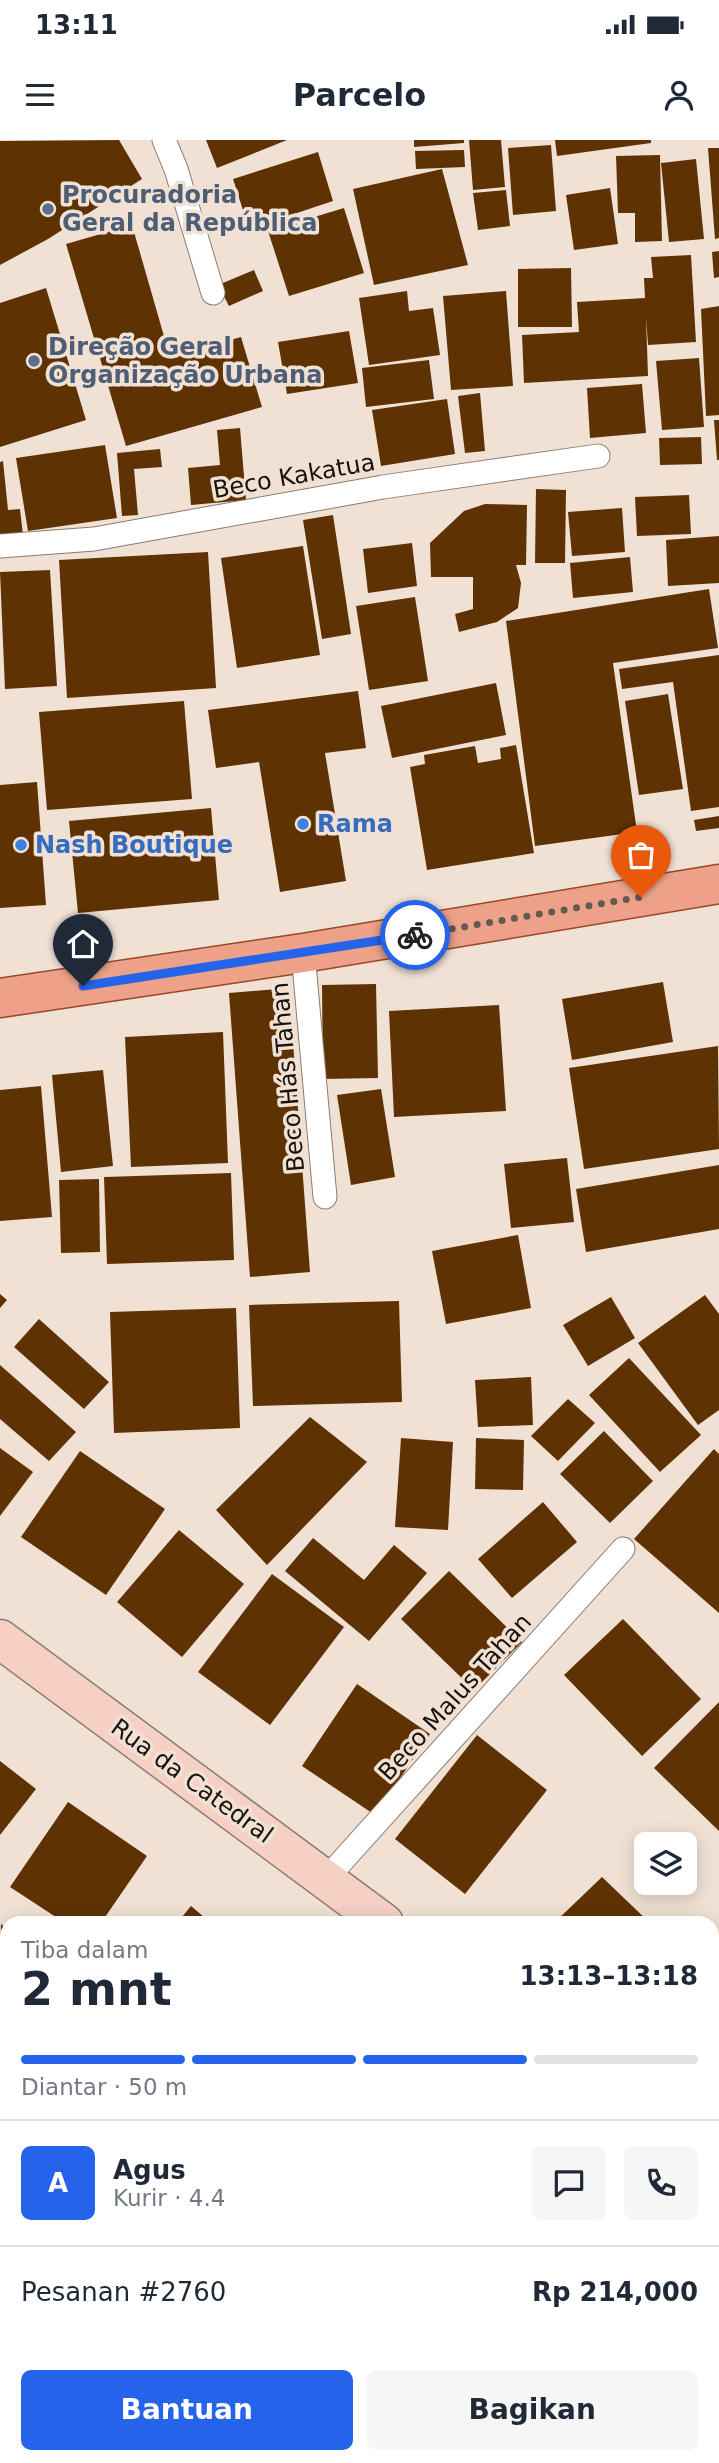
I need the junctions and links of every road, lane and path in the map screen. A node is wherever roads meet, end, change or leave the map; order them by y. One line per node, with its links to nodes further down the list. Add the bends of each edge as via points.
1 (164, 140): 2 (lane)
2 (214, 293)
3 (598, 456): 4 (lane, Beco Kakatua, via 383,487 94,538)
4 (0, 546)
5 (719, 884): 6 (main road)
6 (303, 953): 7 (main road); 8 (lane, Beco Hás Tahan)
7 (0, 998)
8 (326, 1197)
9 (623, 1549): 11 (lane, Beco Malus Tahan)
10 (0, 1639): 11 (main road, Rua da Catedral)
11 (326, 1880): 12 (main road, Rua da Catedral)
12 (375, 1916)

